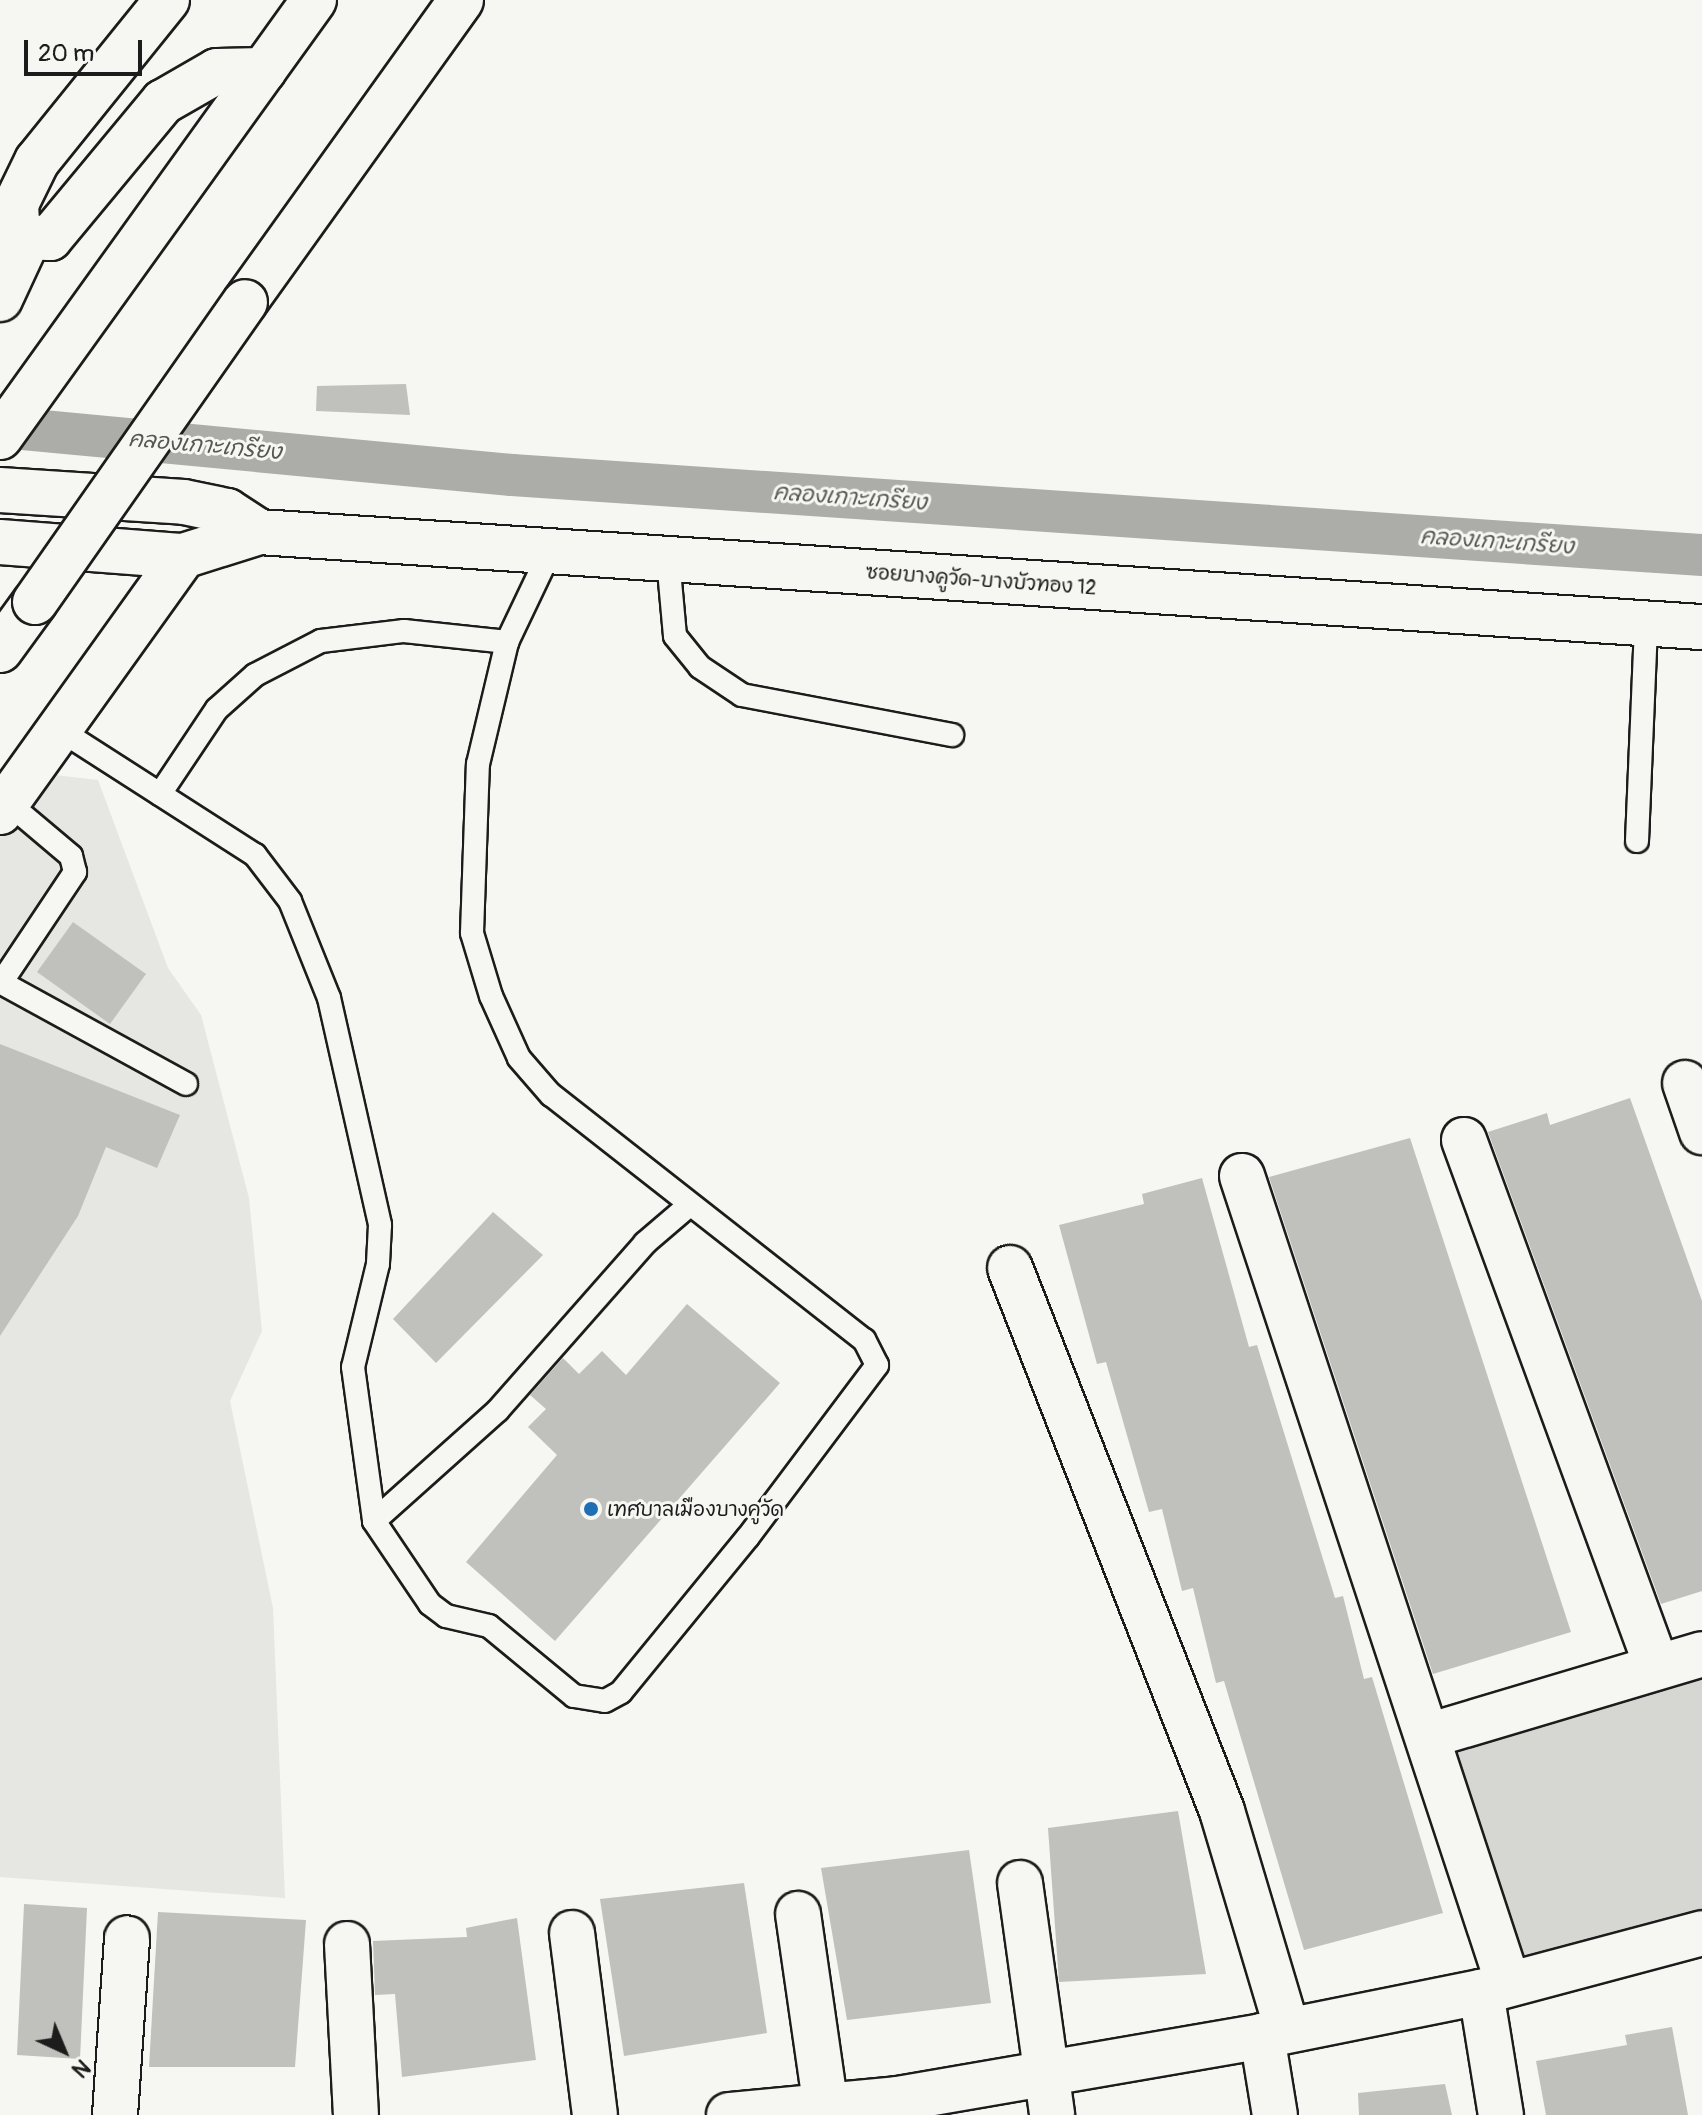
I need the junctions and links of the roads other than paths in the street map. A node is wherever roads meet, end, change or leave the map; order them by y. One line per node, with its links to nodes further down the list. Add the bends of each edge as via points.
1 (167, 0): 5 (street, via 24,181 16,222)
2 (314, 0): 4 (street)
3 (461, 0): 17 (street, bridge)
4 (264, 70): 5 (street, via 217,71 163,102 66,222 50,238); 7 (street)
5 (26, 243): 6 (street)
6 (0, 299)
7 (0, 437)
8 (0, 490): 9 (street, via 184,502 227,511)
9 (259, 532): 11 (street, ซอยบางคูวัด-บางบัวทอง 12); 12 (street)
10 (0, 542): 12 (street)
11 (550, 552): 13 (street, ซอยบางคูวัด-บางบัวทอง 12); 16 (lane)
12 (183, 556): 18 (street)
13 (668, 559): 14 (street, ซอยบางคูวัด-บางบัวทอง 12); 19 (lane, via 675,636 700,667 742,695)
14 (1646, 623): 15 (street, ซอยบางคูวัด-บางบัวทอง 12); 22 (lane)
15 (1702, 627)
16 (507, 642): 20 (lane, via 404,631 321,641 255,675 217,709); 29 (lane, via 478,764 472,933 491,996 519,1058 551,1095)
17 (0, 650)
18 (60, 730): 20 (lane); 21 (street)
19 (952, 735)
20 (160, 794): 31 (lane, via 255,855 290,901 329,998 380,1225 378,1264 353,1367)
21 (3, 807): 23 (lane, via 71,856 75,872)
22 (1637, 841)
23 (1, 981): 25 (lane)
24 (1685, 1083): 26 (street)
25 (186, 1084)
26 (1702, 1132)
27 (1464, 1140): 33 (street)
28 (1242, 1176): 34 (street)
29 (687, 1207): 31 (lane, via 636,1252 498,1410); 31 (lane, via 864,1340 877,1365 621,1692 605,1701 574,1696 489,1626 446,1616 423,1595)
30 (1010, 1268): 42 (street, via 1222,1811)
31 (374, 1521)
32 (1702, 1654): 33 (street)
33 (1657, 1667): 34 (street)
34 (1431, 1735): 41 (street)
35 (1020, 1883): 43 (street)
36 (798, 1914): 44 (street)
37 (572, 1933): 47 (street)
38 (1702, 1933): 41 (street)
39 (127, 1938): 45 (street)
40 (347, 1944): 46 (street)
41 (1494, 1988): 42 (street); 50 (street)
42 (1275, 2032): 43 (street); 49 (street)
43 (1049, 2094): 44 (street)
44 (827, 2112): 48 (street)
45 (115, 2115)
46 (356, 2115)
47 (595, 2115)
48 (729, 2115)
49 (1275, 2115)
50 (1501, 2115)

